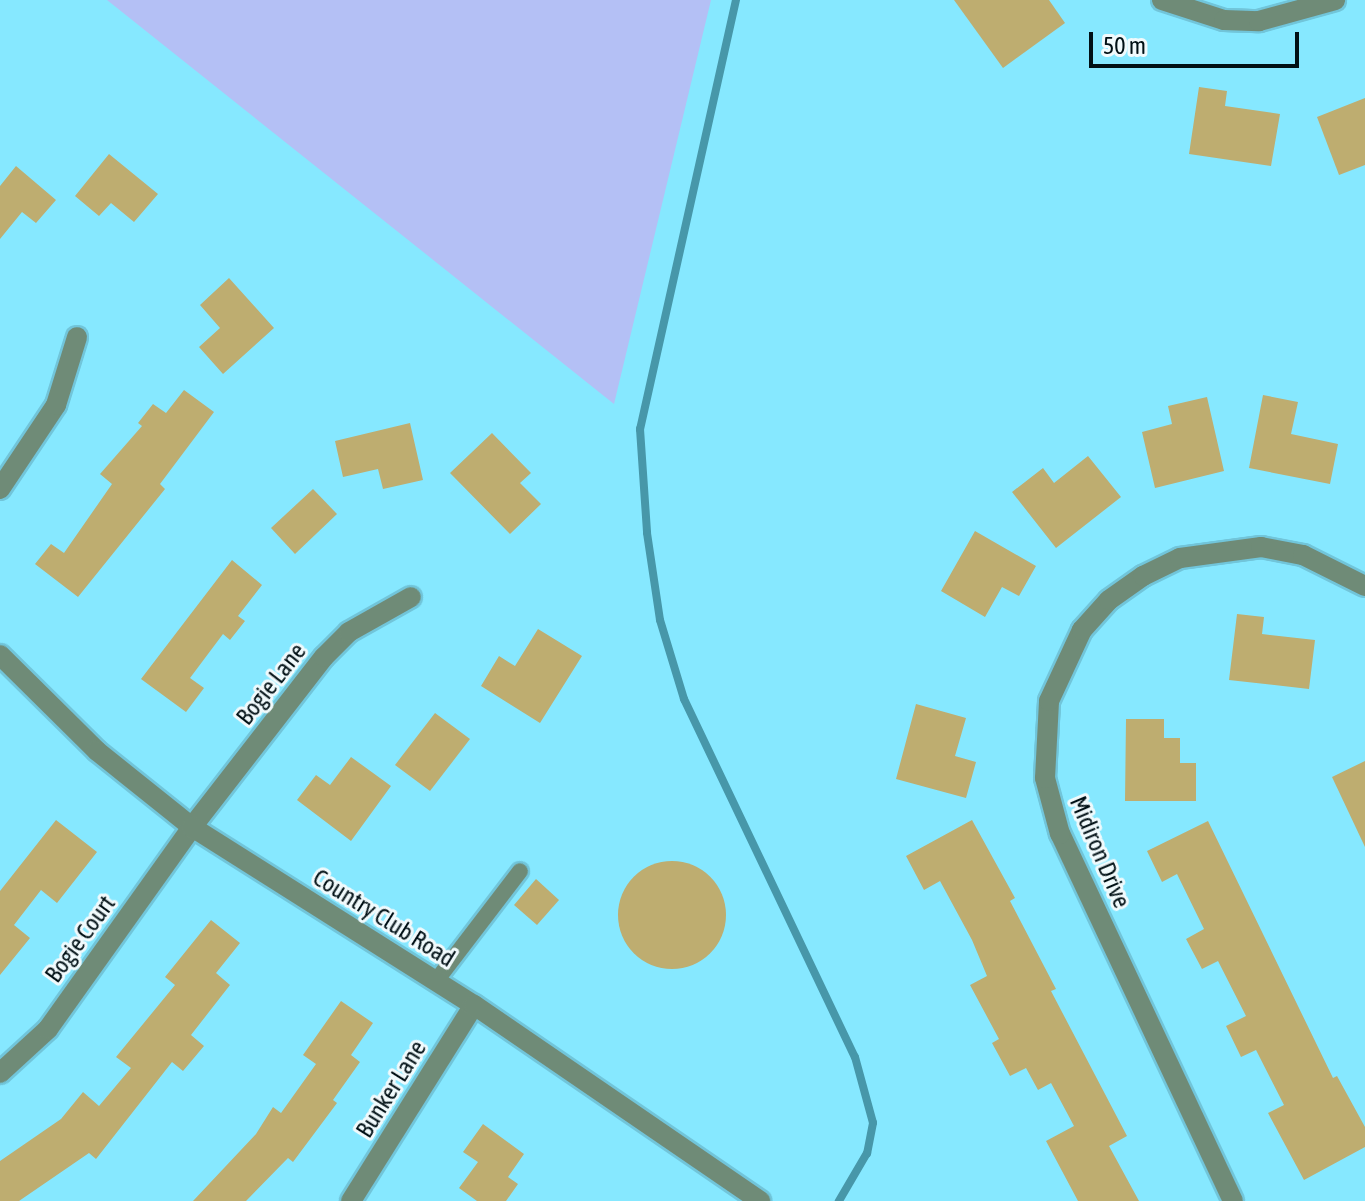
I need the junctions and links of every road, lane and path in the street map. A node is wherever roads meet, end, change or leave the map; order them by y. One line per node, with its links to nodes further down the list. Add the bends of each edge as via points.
1 (1162, 0): 2 (street, via 1224,20 1259,21)
2 (1335, 0)
3 (77, 337): 4 (street, via 56,405)
4 (0, 489)
5 (1365, 586): 15 (street, Midiron Drive, via 1303,555 1261,547 1180,558 1120,592 1082,630 1049,701 1045,778 1060,834)
6 (411, 597): 8 (street, Bogie Lane, via 349,632 324,657)
7 (0, 655): 8 (street, Country Club Road, via 97,751)
8 (192, 827): 10 (street, Country Club Road); 12 (street, Bogie Court, via 48,1029)
9 (520, 871): 10 (lane)
10 (436, 981): 11 (street, Country Club Road)
11 (474, 1005): 13 (street, Bunker Lane); 14 (street, Country Club Road)
12 (0, 1073)
13 (351, 1201)
14 (760, 1201)
15 (1233, 1201)

